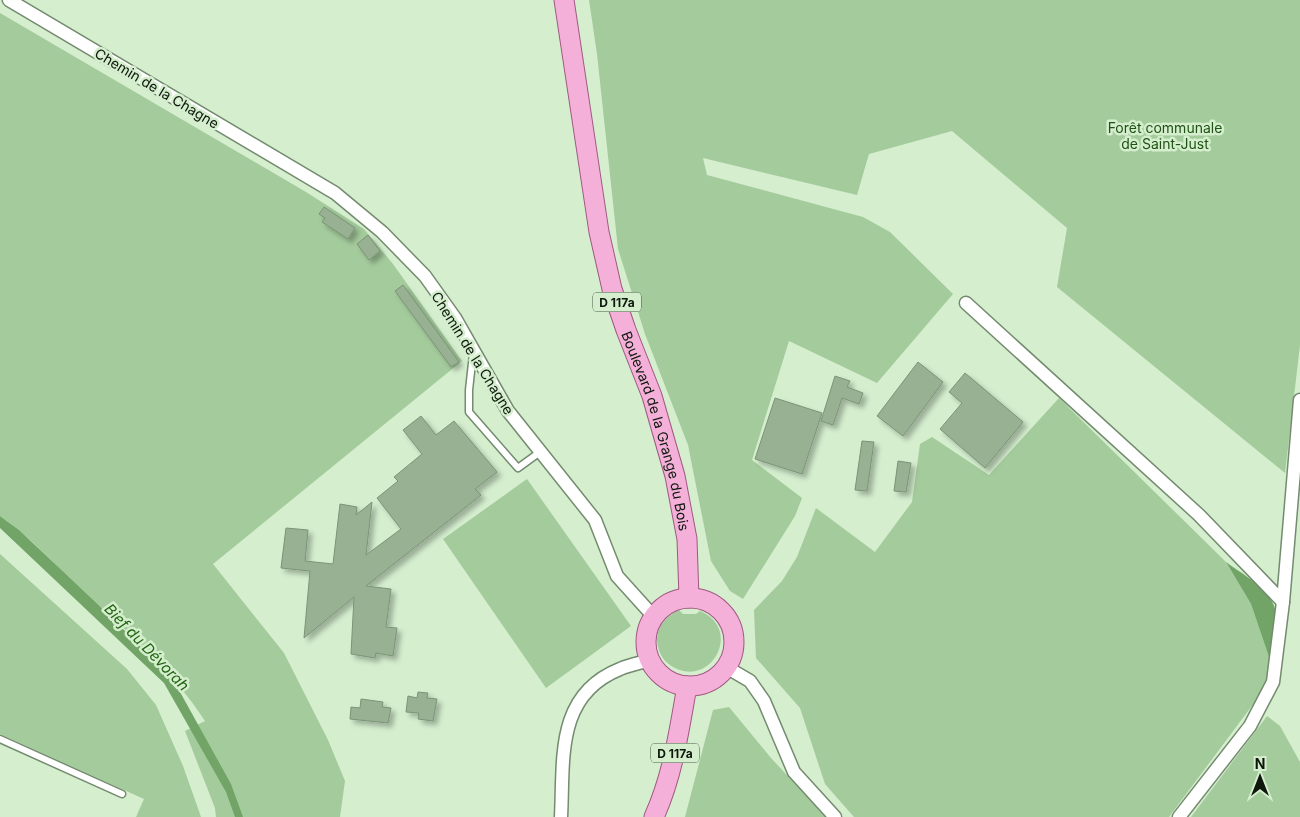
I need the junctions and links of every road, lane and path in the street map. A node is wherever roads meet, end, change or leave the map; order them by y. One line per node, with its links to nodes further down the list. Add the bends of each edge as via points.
1 (9, 0): 4 (street, Chemin de la Chagne, via 335,193 382,232 425,276)
2 (564, 0): 7 (main road, Boulevard de la Grange du Bois / D 117a, via 599,232 612,289 652,396 673,467 687,539)
3 (966, 303): 8 (street, via 1200,515)
4 (473, 350): 6 (street, Chemin de la Chagne, via 508,410); 6 (lane, via 469,412 518,468)
5 (1300, 400): 8 (street)
6 (540, 452): 9 (street, Chemin de la Chagne, via 595,520 617,576)
7 (690, 598): 9 (main road, via 669,603); 11 (main road, via 714,606 731,626 733,647)
8 (1283, 602): 18 (street, via 1272,682 1266,697 1250,726)
9 (654, 617): 10 (main road, via 647,630 646,646)
10 (650, 660): 12 (main road, via 666,679); 15 (street, via 619,669 586,690 571,714 565,743)
11 (726, 667): 12 (main road, via 709,681); 17 (street, via 750,681 764,702 794,772)
12 (687, 686): 16 (main road, D 117a, via 666,791)
13 (0, 739): 14 (lane)
14 (122, 794)
15 (562, 817)
16 (654, 817)
17 (834, 817)
18 (1179, 817)

